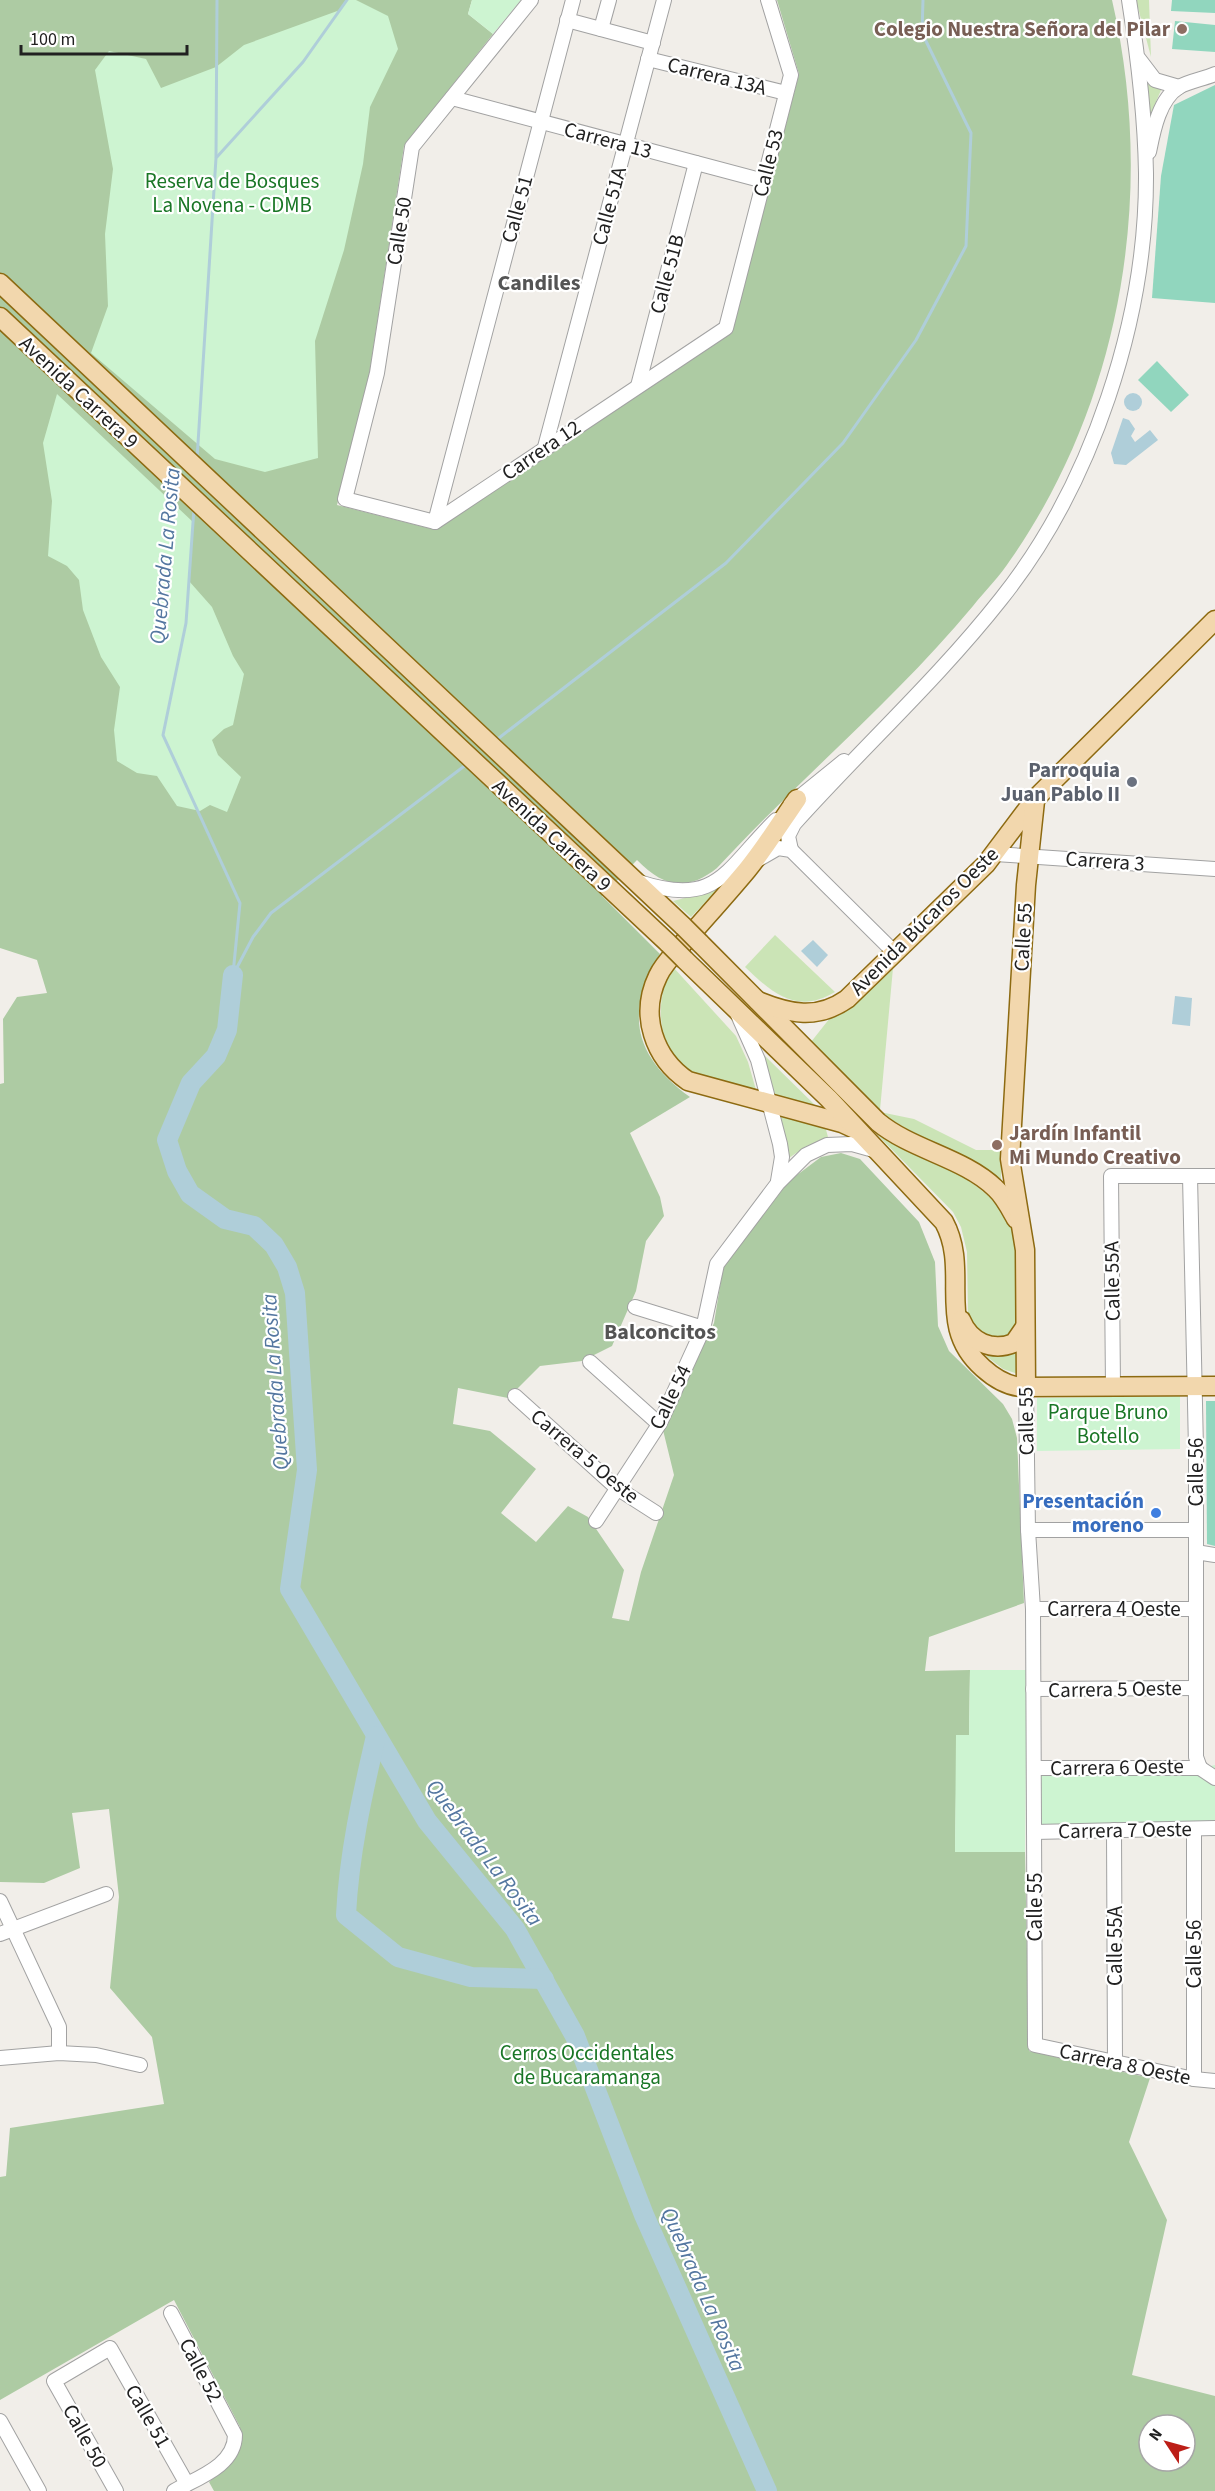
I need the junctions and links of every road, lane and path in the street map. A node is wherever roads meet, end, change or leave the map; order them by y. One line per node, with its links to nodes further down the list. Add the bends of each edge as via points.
1 (531, 0): 15 (street, Calle 50)
2 (573, 0): 7 (street, Calle 51)
3 (609, 0): 8 (street)
4 (664, 0): 9 (street, Calle 51A)
5 (768, 0): 14 (street, Calle 53, via 791,75)
6 (1129, 0): 10 (street)
7 (567, 20): 8 (street, Carrera 13A); 16 (street, Calle 51)
8 (601, 29): 9 (street, Carrera 13A)
9 (653, 43): 11 (street, Calle 51A)
10 (1138, 57): 13 (street, via 1155,80); 19 (street)
11 (648, 59): 14 (street, Carrera 13A); 17 (street, Calle 51A)
12 (1215, 74): 13 (street)
13 (1179, 87): 19 (street, via 1162,107)
14 (786, 93): 20 (street, Calle 53)
15 (452, 99): 16 (street, Carrera 13); 26 (street, Calle 50, via 412,147 377,373 345,499)
16 (540, 122): 17 (street, Carrera 13); 26 (street, Calle 51)
17 (626, 144): 18 (street, Carrera 13); 25 (street, Calle 51A)
18 (696, 163): 20 (street, Carrera 13); 24 (street, Calle 51B)
19 (1146, 174): 28 (street, via 1134,291 1122,346 1101,417 1069,491 1002,598 945,665)
20 (764, 181): 23 (street, Calle 53)
21 (0, 283): 36 (main road, Avenida Carrera 9)
22 (0, 317): 39 (main road, Avenida Carrera 9, bridge)
23 (726, 328): 24 (street, Carrera 12)
24 (638, 386): 25 (street, Carrera 12)
25 (545, 447): 26 (street, Carrera 12)
26 (435, 522)
27 (1215, 620): 30 (main road, Avenida Búcaros Oeste)
28 (862, 749): 29 (street); 31 (street, via 794,824 788,836)
29 (797, 799): 34 (main road); 36 (street, via 709,886 684,892)
30 (1035, 799): 32 (main road, Avenida Búcaros Oeste); 33 (main road, Calle 55)
31 (791, 849): 34 (street, via 769,851); 37 (street)
32 (995, 854): 33 (street, Carrera 3); 37 (main road, Avenida Búcaros Oeste)
33 (1029, 856): 35 (street, Carrera 3); 46 (main road, Calle 55, via 1010,1159)
34 (748, 868): 40 (main road, via 665,965 653,988 649,1013 659,1051 680,1076 698,1086)
35 (1215, 869)
36 (631, 878): 38 (main road, Avenida Carrera 9, bridge)
37 (895, 953): 38 (main road, Avenida Búcaros Oeste, via 847,999 828,1010 792,1013)
38 (758, 1001): 46 (main road, Avenida Carrera 9, via 885,1128 993,1186)
39 (735, 1008): 40 (street, via 758,1060); 41 (main road, Avenida Carrera 9)
40 (769, 1104): 41 (main road); 45 (street, via 781,1151)
41 (859, 1131): 42 (main road, Avenida Carrera 9)
42 (879, 1151): 45 (street, Calle 54, via 852,1143 827,1145 806,1155); 47 (main road, Avenida Carrera 9, via 950,1232)
43 (1190, 1176): 44 (street); 52 (street, Calle 55A, via 1111,1176); 53 (street, Calle 56)
44 (1215, 1176)
45 (778, 1183): 50 (street, Calle 54, via 717,1264)
46 (1023, 1231): 49 (main road, Calle 55)
47 (954, 1301): 49 (main road, via 970,1335 989,1346 1014,1343); 55 (main road, Avenida Carrera 9, via 958,1333 972,1358 1005,1383)
48 (635, 1307): 50 (street)
49 (1025, 1327): 55 (main road, Calle 55)
50 (703, 1328): 57 (street, Calle 54)
51 (590, 1362): 57 (street)
52 (1113, 1386): 53 (main road, Avenida Carrera 9); 55 (main road, Avenida Carrera 9)
53 (1194, 1386): 54 (main road, Avenida Carrera 9); 62 (street, Calle 56)
54 (1215, 1386)
55 (1026, 1387): 61 (street, Calle 55)
56 (515, 1396): 58 (street, Carrera 5 Oeste)
57 (659, 1424): 58 (street, Calle 54)
58 (617, 1488): 59 (street, Carrera 5 Oeste); 60 (street, Calle 54)
59 (656, 1514)
60 (596, 1521)
61 (1028, 1530): 62 (street); 65 (street, Calle 55)
62 (1196, 1530): 63 (street, Calle 56)
63 (1196, 1552): 64 (street); 66 (street, Calle 56)
64 (1215, 1555)
65 (1032, 1609): 66 (street, Carrera 4 Oeste); 68 (street, Calle 55)
66 (1196, 1609): 67 (street, Calle 56)
67 (1196, 1688): 68 (street, Carrera 5 Oeste); 70 (street, Calle 56, via 1196,1757)
68 (1033, 1689): 69 (street, Calle 55)
69 (1034, 1768): 70 (street, Carrera 6 Oeste); 75 (street, Calle 55)
70 (1200, 1768): 71 (street)
71 (1215, 1778)
72 (1194, 1828): 73 (street, Carrera 7 Oeste); 74 (street, Carrera 7 Oeste); 84 (street, Calle 56)
73 (1215, 1828)
74 (1114, 1830): 75 (street, Carrera 7 Oeste); 82 (street, Calle 55A)
75 (1034, 1832): 79 (street, Calle 55)
76 (106, 1894): 78 (street)
77 (0, 1901): 78 (street)
78 (6, 1932): 80 (street, via 59,2027)
79 (1035, 2045): 82 (street, Carrera 8 Oeste)
80 (59, 2052): 81 (street); 83 (street)
81 (0, 2058)
82 (1115, 2062): 84 (street, Carrera 8 Oeste)
83 (140, 2065)
84 (1194, 2079): 85 (street, Carrera 8 Oeste)
85 (1215, 2081)
86 (171, 2313): 89 (street, Calle 52, via 232,2426 235,2445 216,2468)
87 (54, 2380): 89 (street, Calle 51, via 110,2348); 91 (street, Calle 50)
88 (0, 2421): 90 (street)
89 (187, 2484): 92 (street)
90 (39, 2491)
91 (116, 2491)
92 (174, 2491)

